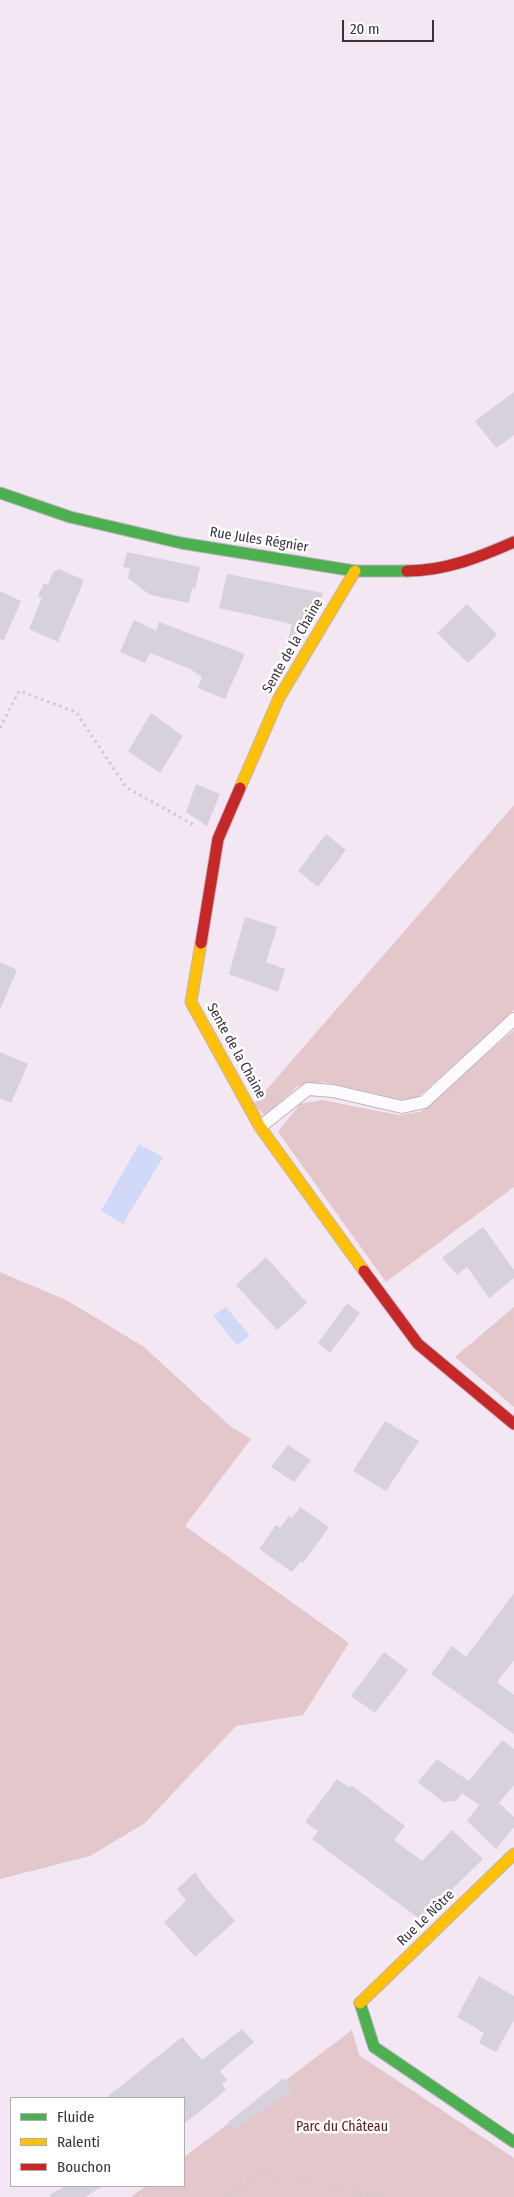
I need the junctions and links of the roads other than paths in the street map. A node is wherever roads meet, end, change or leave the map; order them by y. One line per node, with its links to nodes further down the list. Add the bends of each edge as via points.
1 (0, 493): 3 (street, Rue Jules Régnier, via 70,517 181,543)
2 (514, 542): 3 (street, Rue Jules Régnier, via 481,557 428,571)
3 (355, 571): 5 (street, Sente de la Chaine, via 279,698 218,839 191,1002)
4 (514, 1019): 5 (lane, via 424,1102 402,1107 333,1090 308,1089)
5 (260, 1127): 6 (street, Sente de la Chaine, via 418,1344)
6 (514, 1424)
7 (514, 1854): 8 (street, Rue Le Nôtre, via 359,2004 374,2047)
8 (514, 2142)

